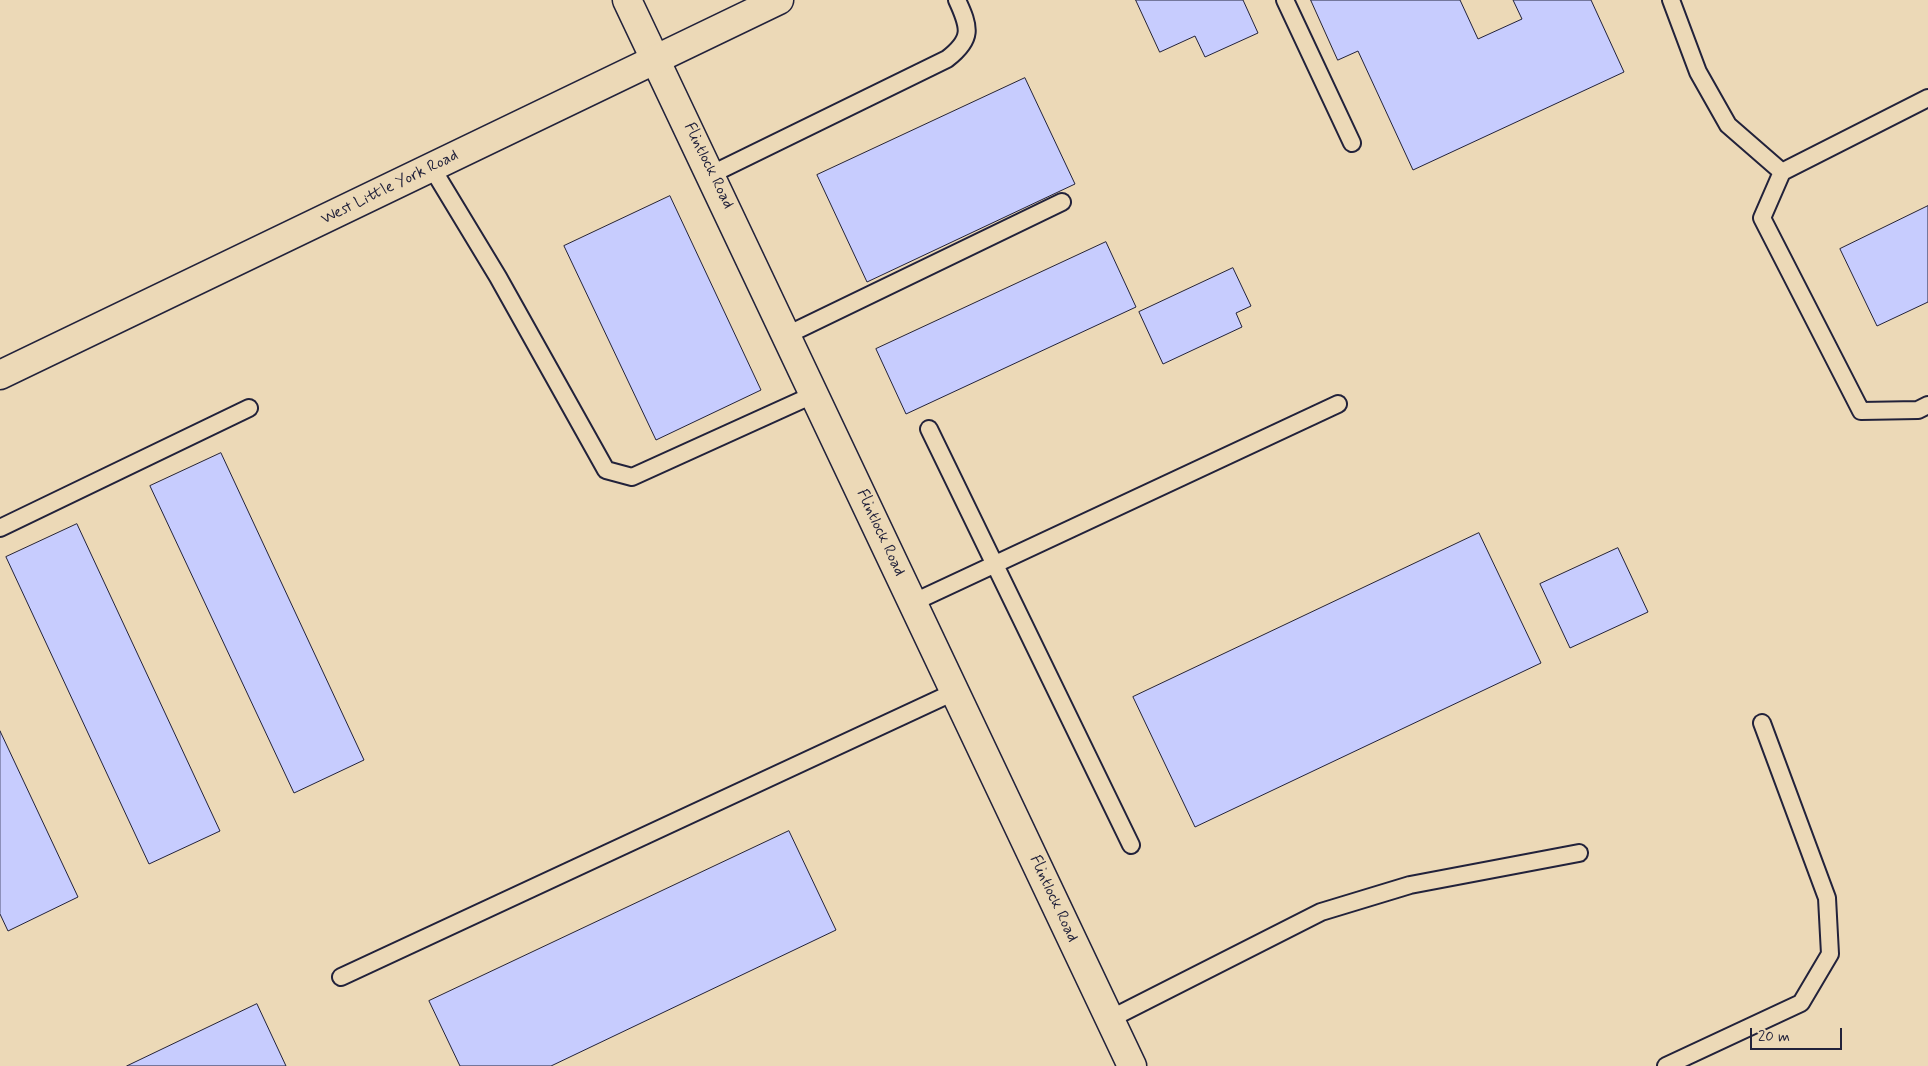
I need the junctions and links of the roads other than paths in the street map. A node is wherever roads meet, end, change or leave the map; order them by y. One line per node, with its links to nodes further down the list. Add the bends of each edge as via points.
1 (627, 0): 6 (street, Flintlock Road)
2 (779, 0): 6 (street, West Little York Road)
3 (956, 0): 11 (lane, via 968,35 965,43 947,59)
4 (1285, 0): 8 (lane)
5 (1671, 0): 10 (lane, via 1698,72 1728,125)
6 (656, 58): 9 (street, West Little York Road); 11 (street, Flintlock Road)
7 (1928, 98): 10 (lane)
8 (1352, 143)
9 (432, 168): 14 (street, West Little York Road); 15 (lane, via 498,277 606,470 632,477)
10 (1782, 172): 17 (lane, via 1762,218 1861,411 1918,410)
11 (712, 174): 13 (street, Flintlock Road)
12 (1062, 202): 13 (lane)
13 (787, 334): 15 (street, Flintlock Road)
14 (0, 375)
15 (815, 394): 22 (street, Flintlock Road)
16 (1338, 404): 21 (lane)
17 (1928, 405)
18 (249, 408): 20 (lane)
19 (929, 429): 21 (lane)
20 (0, 528)
21 (994, 564): 22 (lane); 25 (lane)
22 (912, 603): 23 (street, Flintlock Road)
23 (954, 692): 27 (lane); 28 (street, Flintlock Road)
24 (1762, 723): 30 (lane, via 1827,898 1830,954 1801,1003)
25 (1131, 845)
26 (1579, 853): 28 (lane, via 1410,885 1321,912)
27 (341, 977)
28 (1110, 1020): 29 (street, Flintlock Road)
29 (1126, 1064)
30 (1666, 1066)

